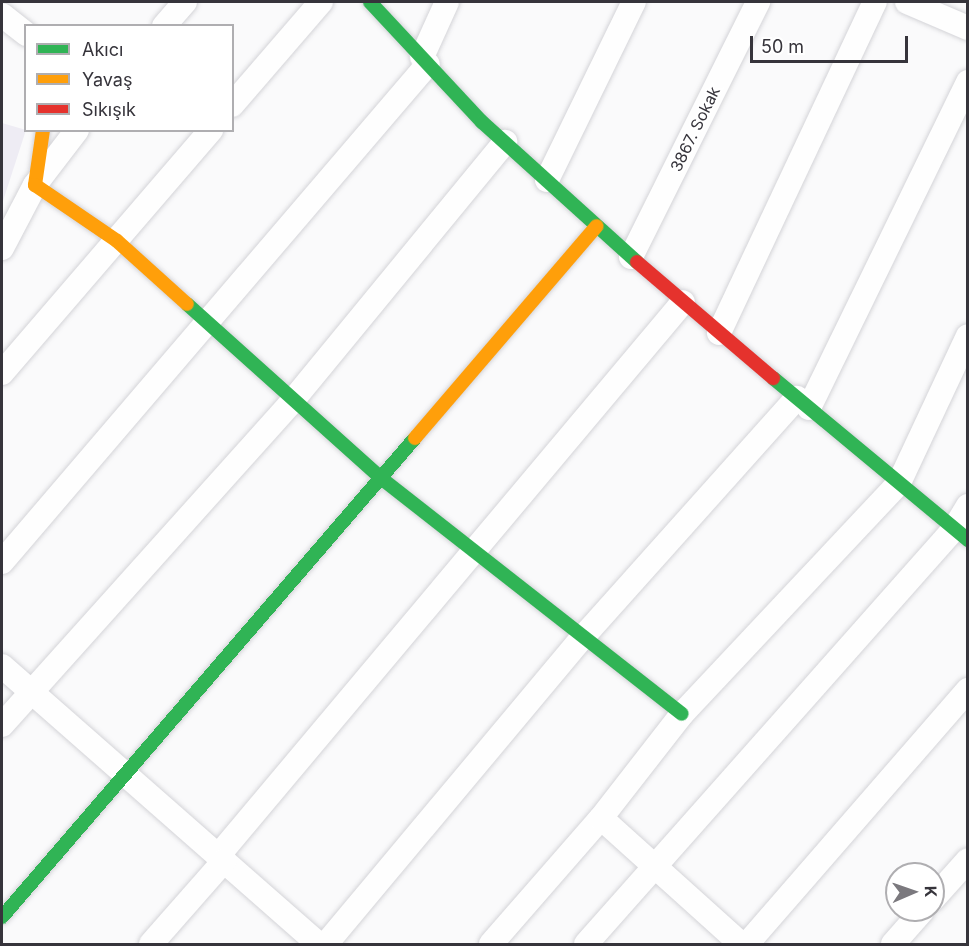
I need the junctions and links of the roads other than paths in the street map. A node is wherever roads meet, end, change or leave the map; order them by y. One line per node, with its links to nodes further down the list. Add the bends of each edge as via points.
1 (321, 2): 11 (street)
2 (370, 2): 9 (street)
3 (447, 2): 9 (street)
4 (634, 2): 16 (street)
5 (758, 2): 21 (street, 3867. Sokak)
6 (875, 2): 24 (street)
7 (907, 2): 8 (street)
8 (968, 28)
9 (425, 61): 15 (street); 23 (street)
10 (968, 82): 28 (street)
11 (234, 103)
12 (43, 132): 17 (street)
13 (75, 132): 17 (street)
14 (209, 132): 19 (street)
15 (505, 142): 16 (street); 27 (street)
16 (547, 180): 18 (street)
17 (34, 185): 19 (street); 20 (street)
18 (597, 226): 21 (street); 29 (street)
19 (117, 240): 23 (street); 26 (street)
20 (2, 248)
21 (631, 257): 22 (street)
22 (683, 302): 24 (street); 33 (street)
23 (207, 320): 27 (street); 34 (street)
24 (719, 333): 28 (street)
25 (968, 336): 30 (street)
26 (2, 373)
27 (294, 399): 29 (street); 38 (street)
28 (803, 403): 30 (street); 35 (street)
29 (381, 478): 33 (street); 41 (street)
30 (899, 483): 32 (street); 39 (street)
31 (968, 506): 32 (street)
32 (961, 534): 45 (street)
33 (474, 553): 35 (street); 43 (street)
34 (2, 562)
35 (583, 637): 39 (street); 51 (street)
36 (2, 666): 38 (street)
37 (968, 690): 55 (street)
38 (29, 692): 40 (street); 41 (street)
39 (682, 714): 42 (street)
40 (2, 725)
41 (124, 773): 43 (street); 47 (street)
42 (601, 818): 45 (street); 52 (street)
43 (221, 858): 49 (street); 50 (street)
44 (968, 861): 46 (street)
45 (654, 864): 53 (street); 54 (street)
46 (945, 886)
47 (2, 917)
48 (913, 922): 56 (street)
49 (151, 945)
50 (318, 945)
51 (326, 945)
52 (492, 945)
53 (586, 945)
54 (741, 945)
55 (747, 945)
56 (893, 945)

